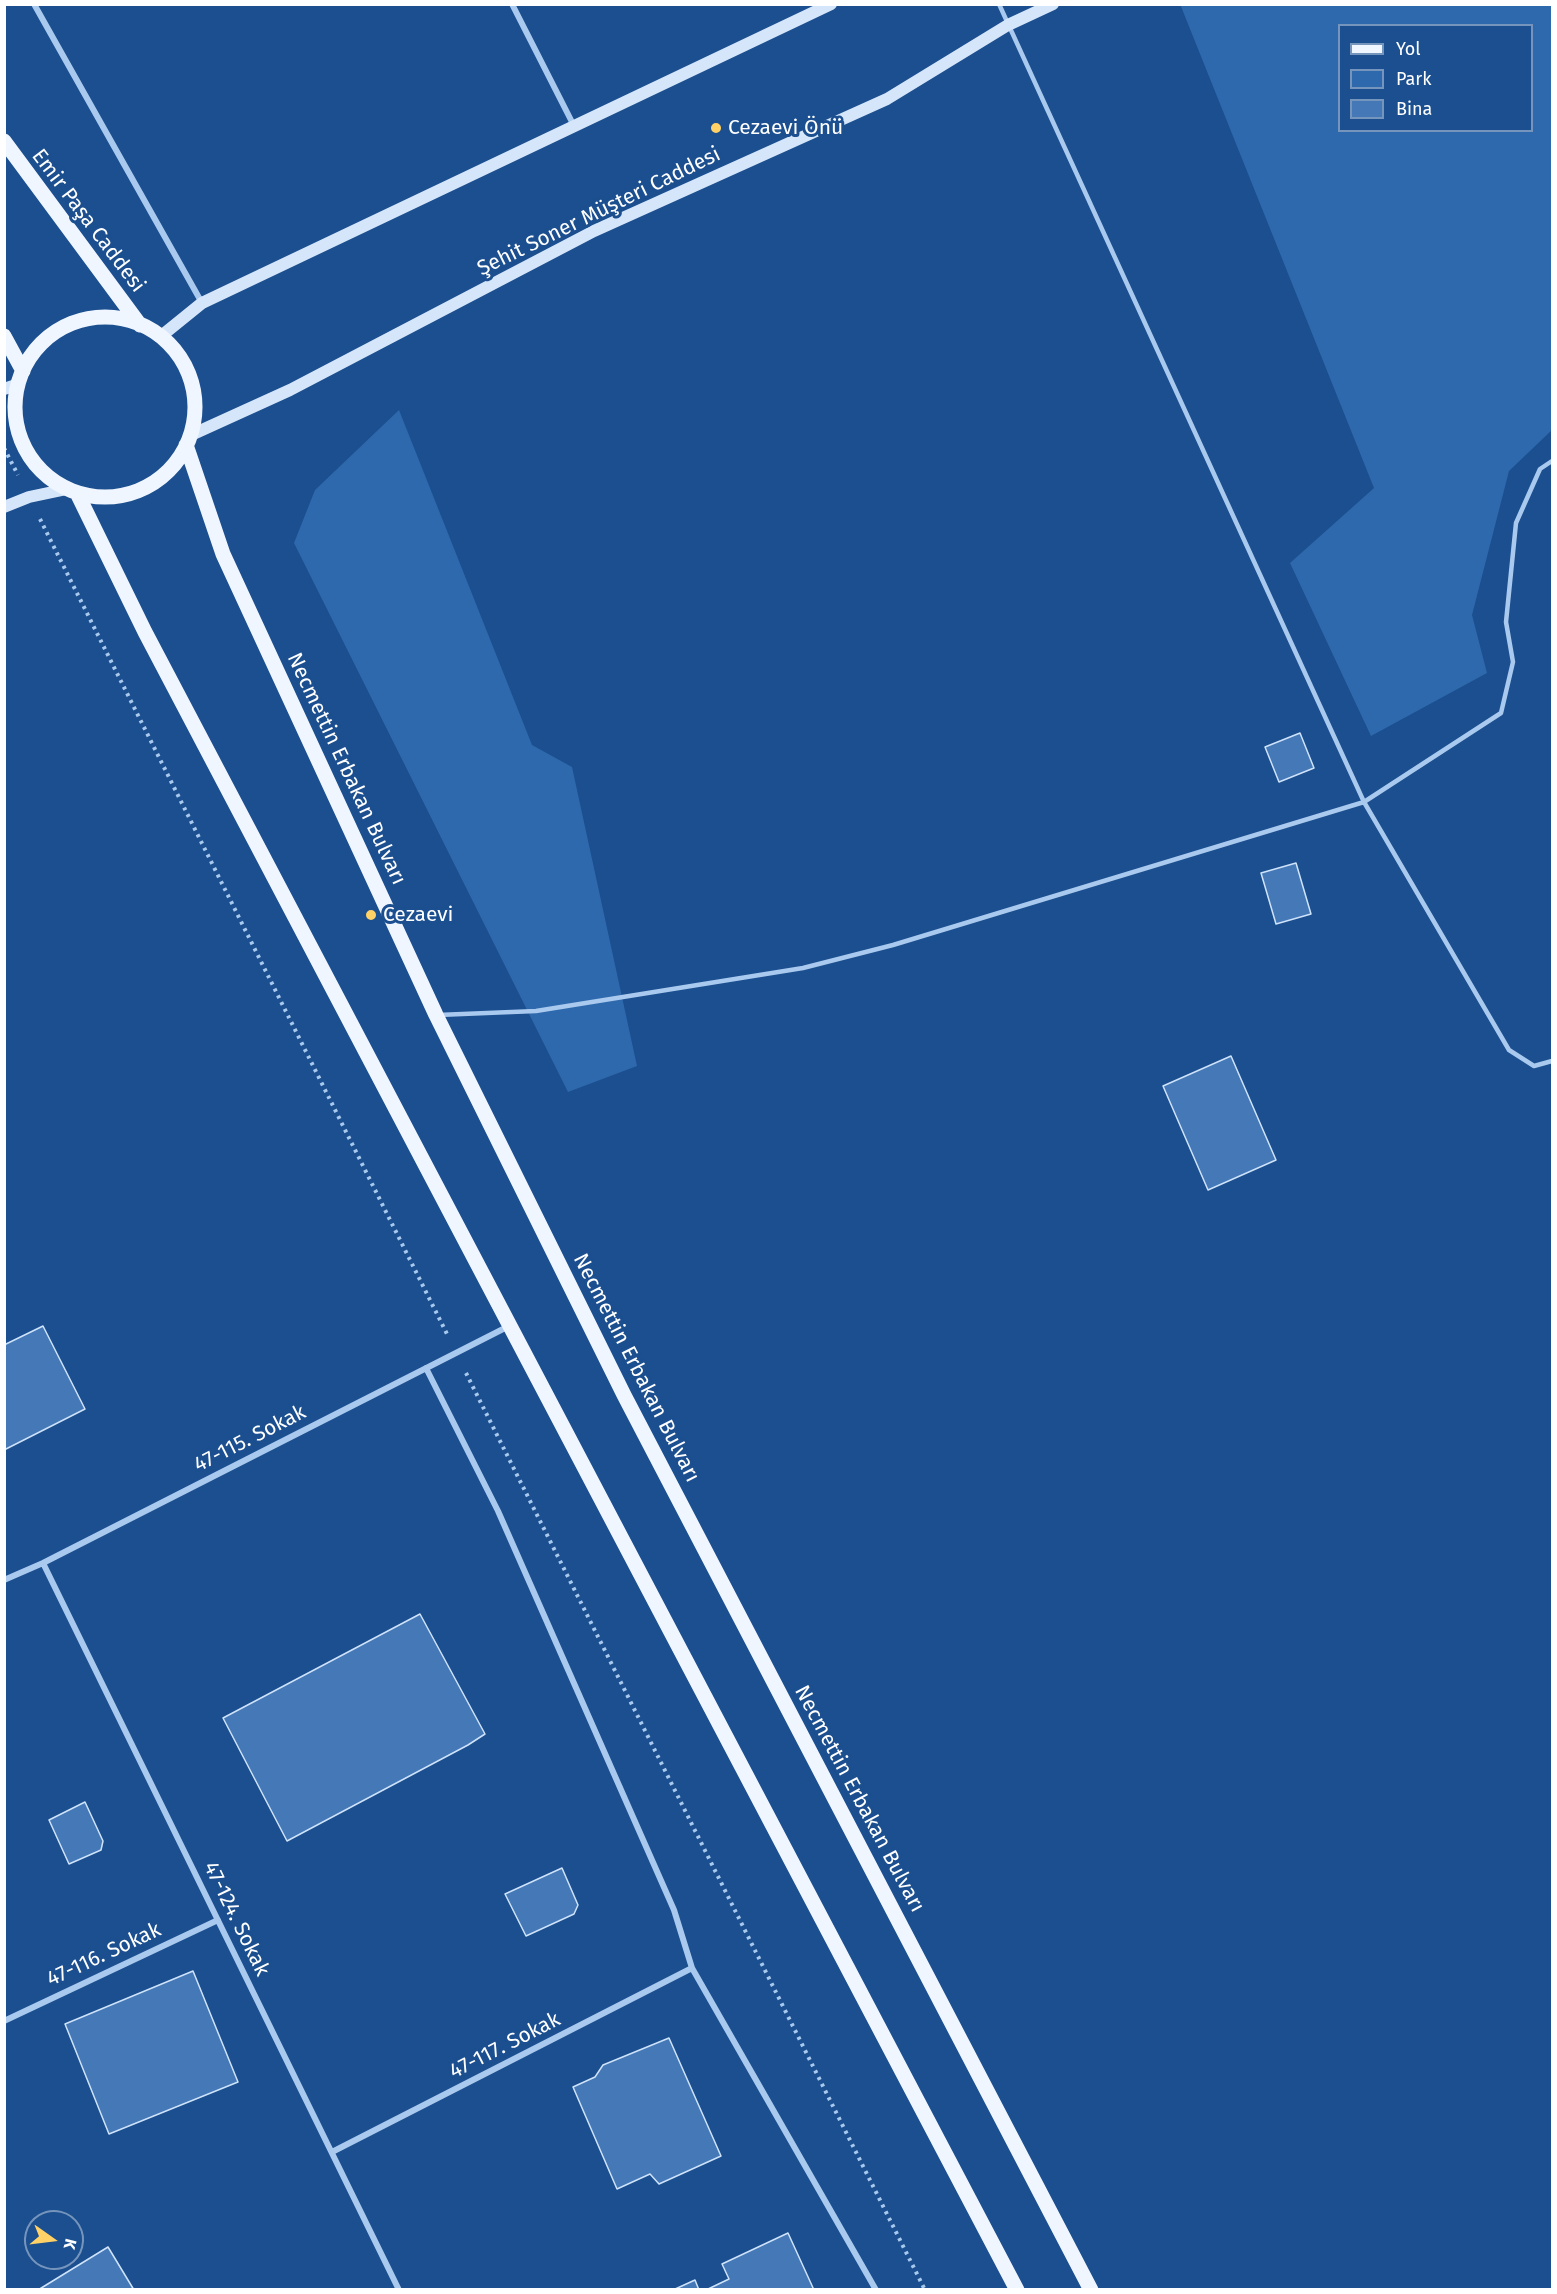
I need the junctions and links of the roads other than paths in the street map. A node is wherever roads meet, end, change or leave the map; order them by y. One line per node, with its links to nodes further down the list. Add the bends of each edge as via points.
1 (34, 4): 9 (street)
2 (512, 4): 7 (street)
3 (831, 4): 7 (main road)
4 (999, 4): 6 (lane)
5 (1053, 4): 6 (main road, Şehit Soner Müşteri Caddesi)
6 (1008, 25): 14 (main road, Şehit Soner Müşteri Caddesi, via 887,99 594,231); 18 (lane)
7 (574, 126): 9 (main road)
8 (4, 141): 10 (main road, Emir Paşa Caddesi)
9 (202, 303): 12 (main road)
10 (140, 325): 12 (main road, Necmettin Erbakan Bulvarı); 13 (main road, Necmettin Erbakan Bulvarı, via 97,317 69,324 45,340)
11 (4, 336): 13 (main road)
12 (160, 337): 14 (main road, Necmettin Erbakan Bulvarı, via 175,350 189,375 195,405)
13 (15, 381): 16 (main road, Necmettin Erbakan Bulvarı, via 16,419 24,447 41,472)
14 (188, 440): 16 (main road, Necmettin Erbakan Bulvarı, via 176,462 154,483 126,495 96,498); 19 (main road, Necmettin Erbakan Bulvarı, via 223,555)
15 (1552, 461): 18 (lane, via 1540,470 1516,522 1506,622 1513,662 1501,713)
16 (72, 491): 17 (main road, via 29,497); 21 (main road)
17 (4, 507)
18 (1364, 802): 19 (lane, via 893,945 803,968 536,1011); 20 (lane, via 1509,1050 1534,1066)
19 (436, 1015): 32 (main road, Necmettin Erbakan Bulvarı, via 624,1395)
20 (1552, 1061)
21 (510, 1325): 22 (street, 47-115. Sokak); 31 (main road)
22 (426, 1368): 23 (street, 47-115. Sokak); 26 (street, via 502,1522 674,1910)
23 (43, 1563): 24 (street, 47-115. Sokak); 25 (street, 47-124. Sokak)
24 (4, 1580)
25 (218, 1920): 27 (street, 47-116. Sokak); 28 (street, 47-124. Sokak)
26 (693, 1968): 28 (street, 47-117. Sokak); 30 (street)
27 (4, 2020)
28 (332, 2152): 29 (street, 47-124. Sokak)
29 (399, 2289)
30 (876, 2289)
31 (1017, 2289)
32 (1090, 2289)

